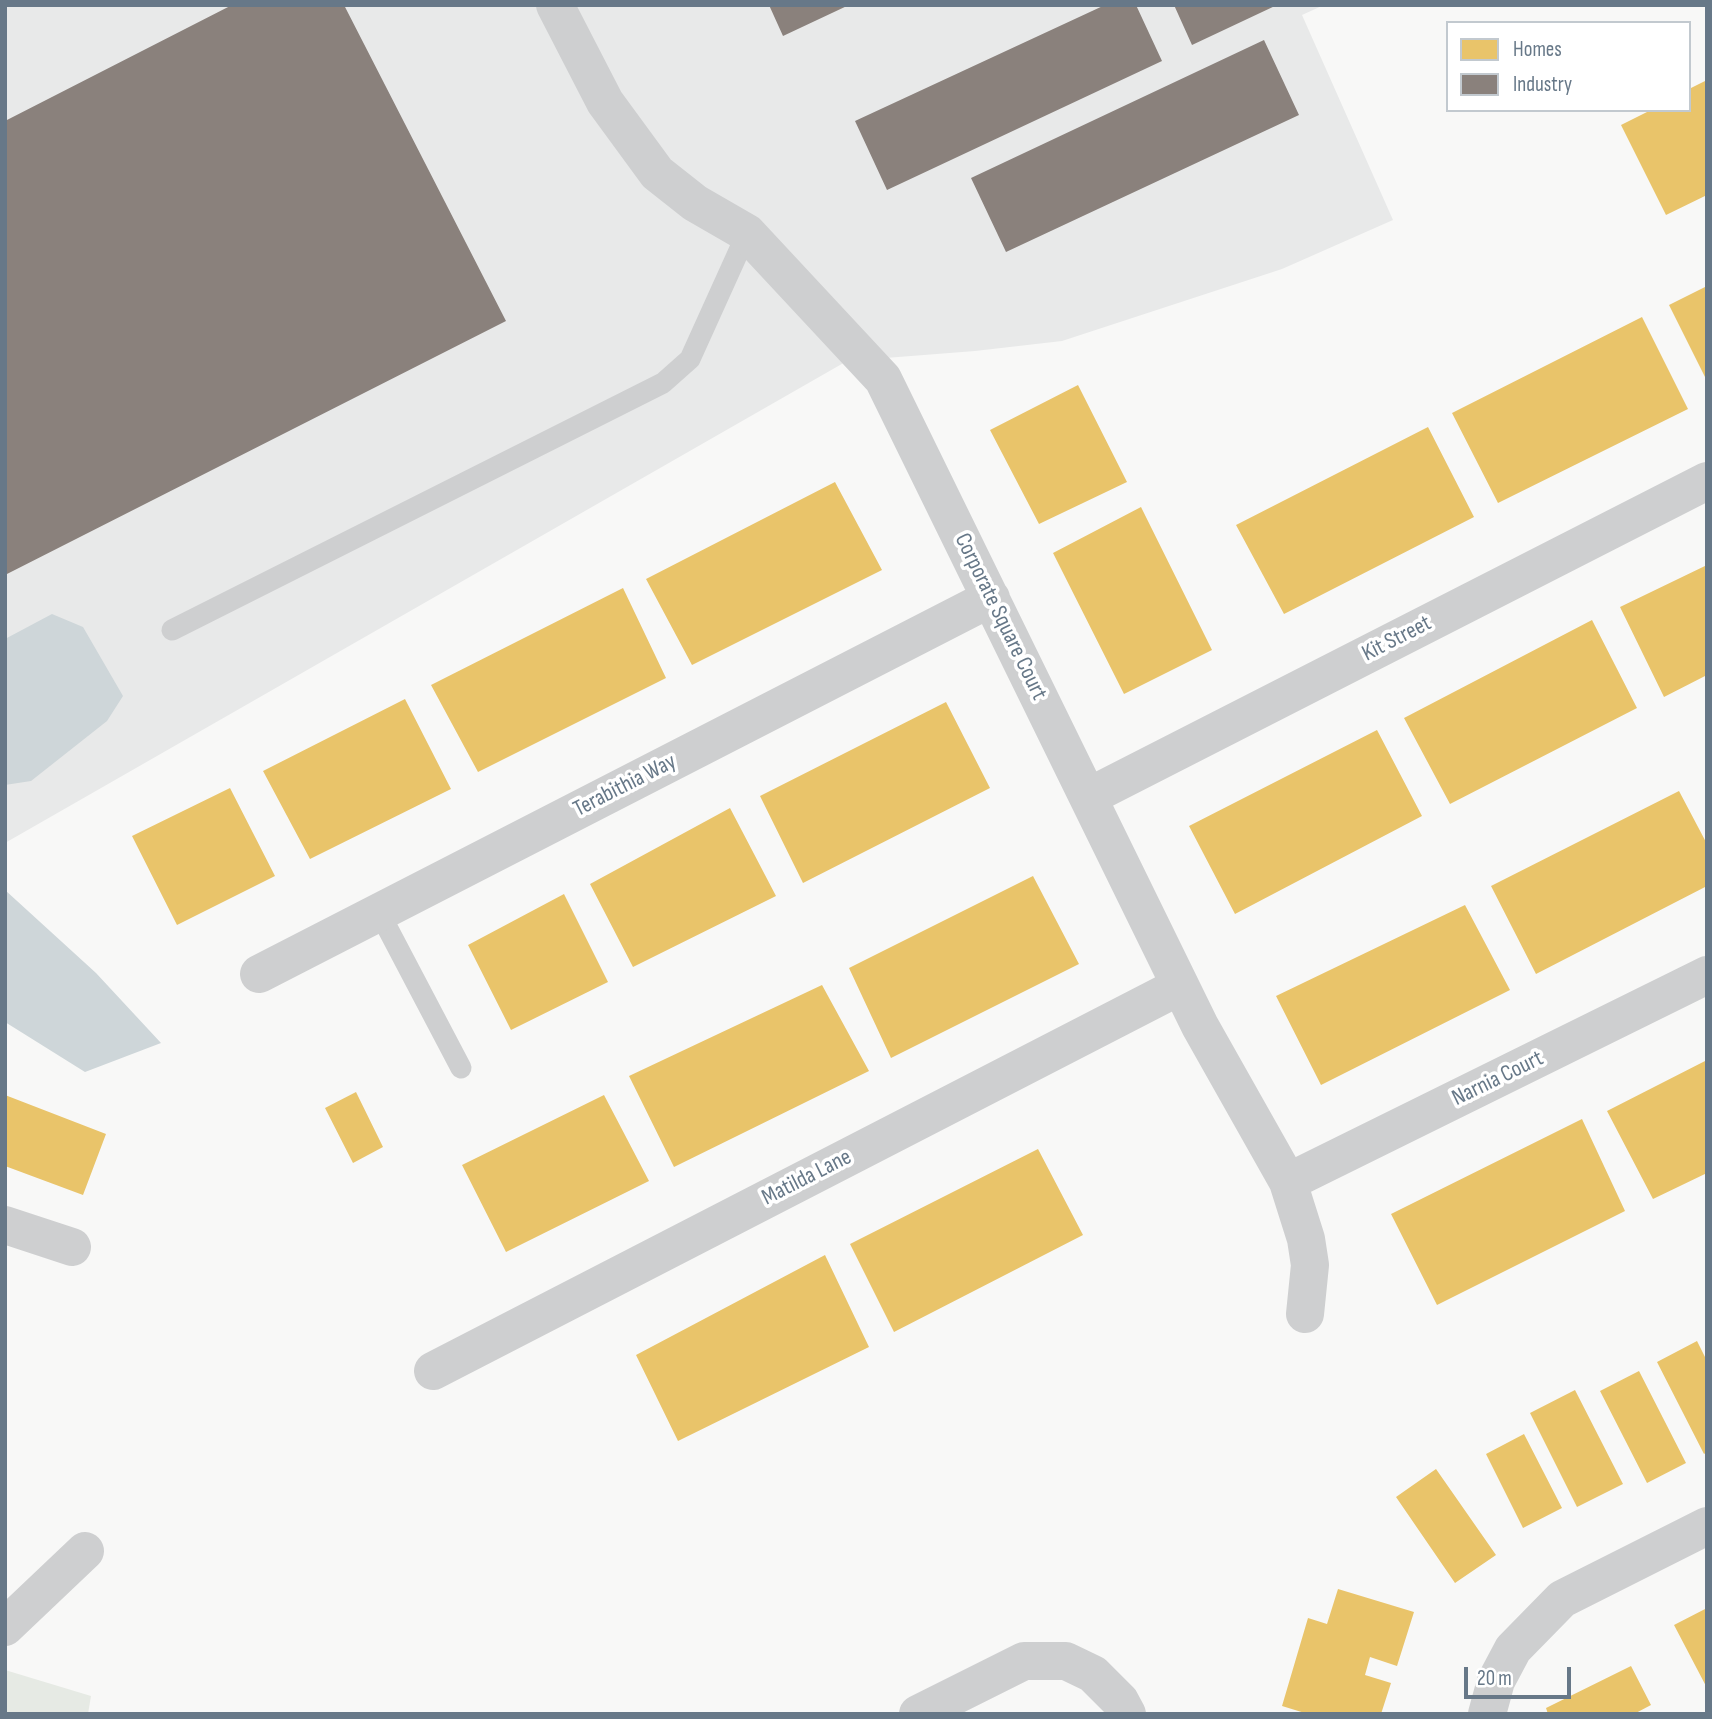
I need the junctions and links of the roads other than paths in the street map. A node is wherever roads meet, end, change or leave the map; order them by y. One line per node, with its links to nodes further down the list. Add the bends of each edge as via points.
1 (555, 5): 2 (street, Corporate Square Court, via 604,102 657,173 695,203)
2 (747, 233): 4 (street, Corporate Square Court, via 883,379); 5 (lane, via 690,359 663,383)
3 (1707, 481): 6 (street, Kit Street)
4 (991, 598): 6 (street, Corporate Square Court); 7 (street, Terabithia Way)
5 (172, 630)
6 (1088, 797): 10 (street, Corporate Square Court)
7 (380, 912): 8 (street, Terabithia Way); 11 (lane)
8 (259, 974)
9 (1707, 975): 12 (street, Narnia Court)
10 (1180, 986): 12 (street, Corporate Square Court); 16 (street, Matilda Lane)
11 (461, 1068)
12 (1288, 1182): 15 (street, Corporate Square Court, via 1310,1265)
13 (5, 1225): 14 (street)
14 (72, 1247)
15 (1305, 1314)
16 (433, 1371)
17 (1707, 1526): 20 (street, via 1562,1599 1513,1649)
18 (85, 1551): 19 (street)
19 (5, 1627)
20 (1491, 1697)
21 (918, 1714): 22 (street, via 1024,1661 1066,1661 1093,1674)
22 (1127, 1714)

